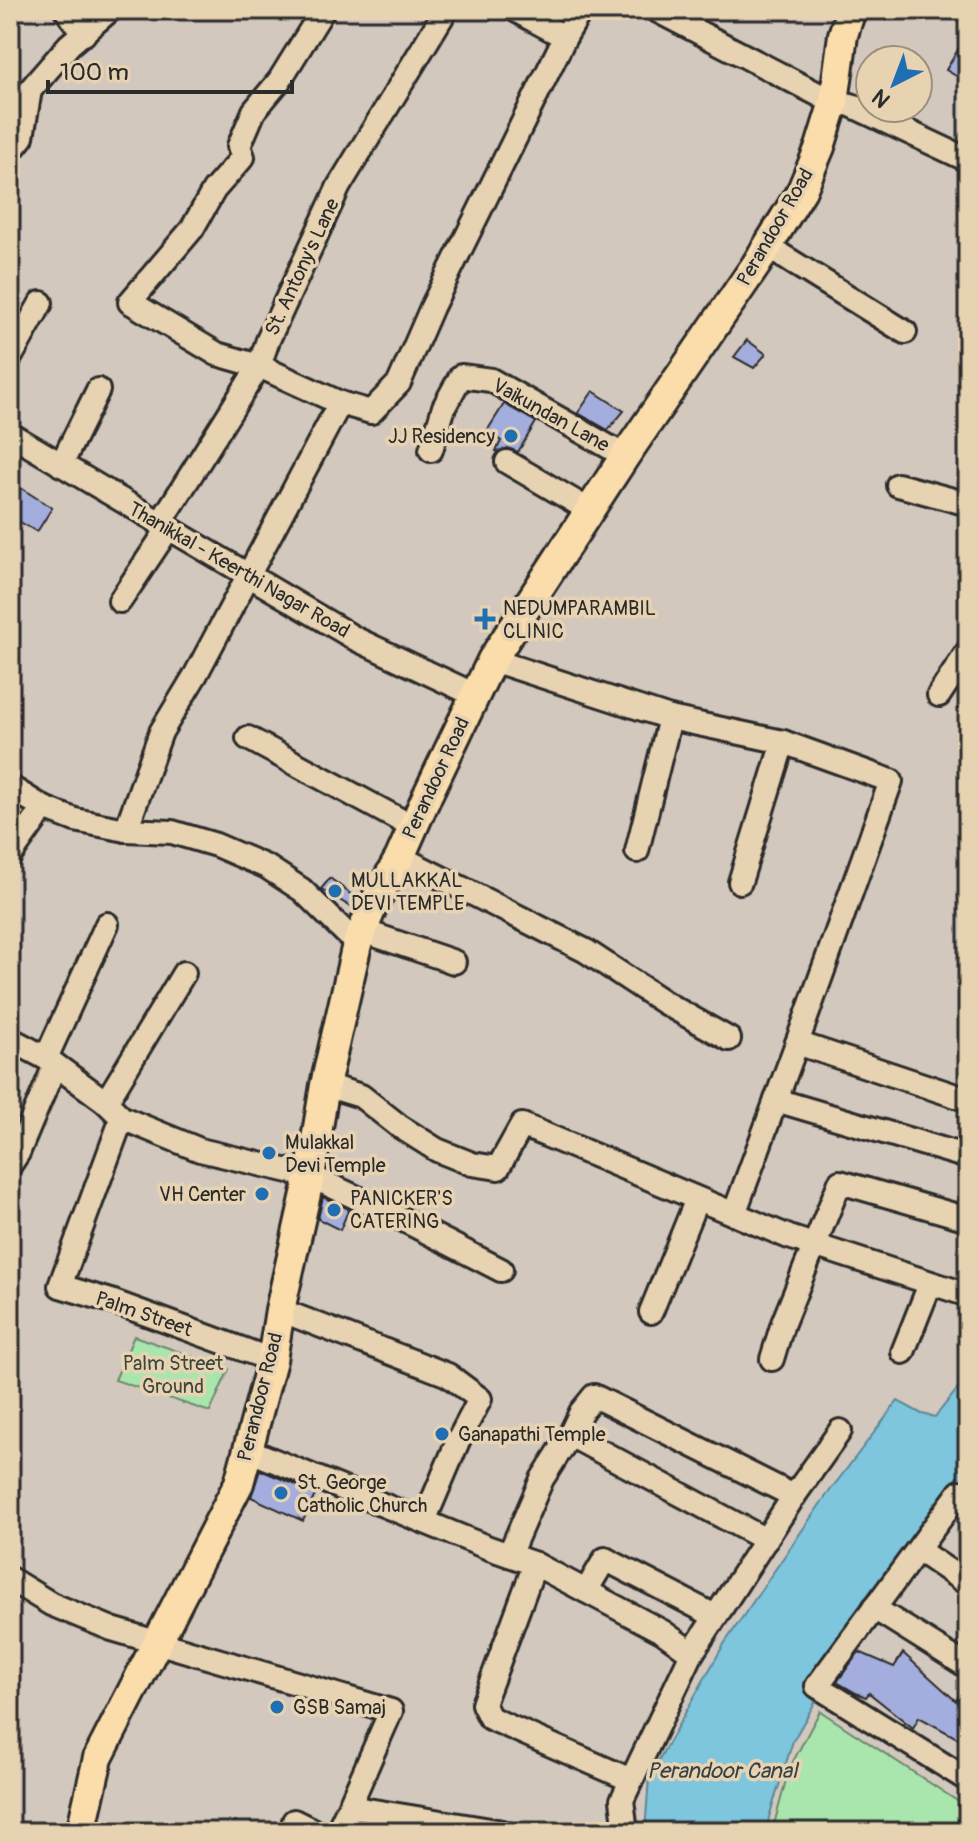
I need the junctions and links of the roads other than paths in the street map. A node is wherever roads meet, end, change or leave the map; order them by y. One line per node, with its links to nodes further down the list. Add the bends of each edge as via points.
1 (66, 10): 9 (street)
2 (110, 10): 9 (street)
3 (323, 10): 18 (street, via 254,111 239,146 243,157 214,190 192,229 130,302 217,354)
4 (446, 10): 18 (street, St. Antony's Lane, via 339,186)
5 (515, 10): 10 (street)
6 (581, 10): 10 (street)
7 (656, 10): 11 (street)
8 (851, 10): 11 (main road, Perandoor Road)
9 (84, 34): 12 (street, via 30,90 22,137)
10 (565, 37): 20 (street, via 399,383 371,412)
11 (834, 102): 13 (street); 14 (main road, Perandoor Road, via 802,190)
12 (10, 152)
13 (968, 160)
14 (768, 247): 16 (street); 23 (main road, Perandoor Road)
15 (41, 303): 17 (street)
16 (905, 332)
17 (10, 358)
18 (259, 366): 20 (street); 29 (street, St. Antony's Lane)
19 (98, 390): 25 (street)
20 (340, 403): 30 (street)
21 (10, 434): 25 (street, Thanikkal - Keerthi Nagar Road)
22 (431, 450): 23 (street, Vaikundan Lane, via 444,407 461,376 491,380)
23 (625, 456): 28 (main road, Perandoor Road)
24 (507, 462): 28 (street)
25 (61, 465): 29 (street, Thanikkal - Keerthi Nagar Road)
26 (898, 485): 27 (street)
27 (968, 504)
28 (589, 510): 33 (main road, Perandoor Road)
29 (164, 527): 30 (street, Thanikkal - Keerthi Nagar Road); 31 (street, St. Antony's Lane)
30 (247, 576): 34 (street, Thanikkal - Keerthi Nagar Road, via 356,639); 42 (street, via 161,732)
31 (120, 601)
32 (968, 651): 35 (street)
33 (492, 660): 34 (main road, Perandoor Road); 36 (street)
34 (475, 695): 41 (main road, Perandoor Road)
35 (939, 695)
36 (670, 718): 38 (street); 43 (street)
37 (248, 738): 41 (street)
38 (783, 742): 46 (street); 53 (street, via 891,781)
39 (10, 787): 40 (street)
40 (44, 808): 42 (street); 44 (street)
41 (413, 827): 45 (main road, Perandoor Road)
42 (126, 830): 48 (street, via 172,832 267,867)
43 (637, 851)
44 (10, 856)
45 (400, 857): 48 (main road, Perandoor Road); 52 (street, via 586,951)
46 (740, 882)
47 (107, 924): 54 (street)
48 (360, 937): 49 (street); 55 (main road, Perandoor Road)
49 (454, 962)
50 (184, 973): 58 (street)
51 (10, 1039): 54 (street)
52 (729, 1039)
53 (797, 1043): 56 (street); 57 (street)
54 (51, 1062): 58 (street); 60 (street)
55 (325, 1085): 61 (main road, Perandoor Road); 62 (street, via 361,1096 437,1150 472,1164 498,1168 522,1125)
56 (776, 1100): 59 (street); 63 (street)
57 (968, 1100)
58 (114, 1110): 61 (street, via 200,1150); 73 (street, Palm Street, via 60,1286)
59 (968, 1157)
60 (10, 1165)
61 (310, 1176): 66 (street); 69 (main road, Perandoor Road)
62 (697, 1199): 63 (street); 70 (street)
63 (734, 1214): 65 (street)
64 (968, 1219): 65 (street, via 840,1182)
65 (814, 1244): 67 (street); 72 (street)
66 (501, 1270)
67 (930, 1284): 68 (street); 71 (street)
68 (968, 1295)
69 (280, 1310): 73 (main road, Perandoor Road); 79 (street, via 448,1375 480,1399)
70 (651, 1312)
71 (903, 1352)
72 (772, 1359)
73 (272, 1360): 76 (main road, Perandoor Road)
74 (840, 1431): 77 (street)
75 (570, 1435): 77 (street, via 594,1396); 80 (street); 82 (street, via 542,1479)
76 (248, 1450): 79 (street); 89 (main road, Perandoor Road, via 239,1483)
77 (794, 1496): 80 (street)
78 (968, 1496): 81 (street, via 960,1492)
79 (424, 1521): 82 (street)
80 (766, 1540): 88 (street)
81 (918, 1550): 85 (street); 87 (street)
82 (509, 1555): 83 (street)
83 (535, 1564): 86 (street); 92 (street, via 483,1704 490,1718)
84 (10, 1579): 89 (street, via 51,1604)
85 (968, 1584)
86 (586, 1591): 88 (street, via 605,1559); 90 (street)
87 (874, 1608): 91 (street); 93 (street, via 817,1686)
88 (715, 1616): 90 (street)
89 (156, 1642): 94 (street, via 391,1711); 96 (main road, Perandoor Road, via 98,1758)
90 (692, 1653): 92 (street)
91 (968, 1667)
92 (631, 1780): 100 (street, via 622,1800)
93 (968, 1780)
94 (349, 1807): 98 (street); 99 (street)
95 (294, 1821): 97 (street)
96 (81, 1832)
97 (316, 1832)
98 (337, 1832)
99 (503, 1832)
100 (626, 1832)

